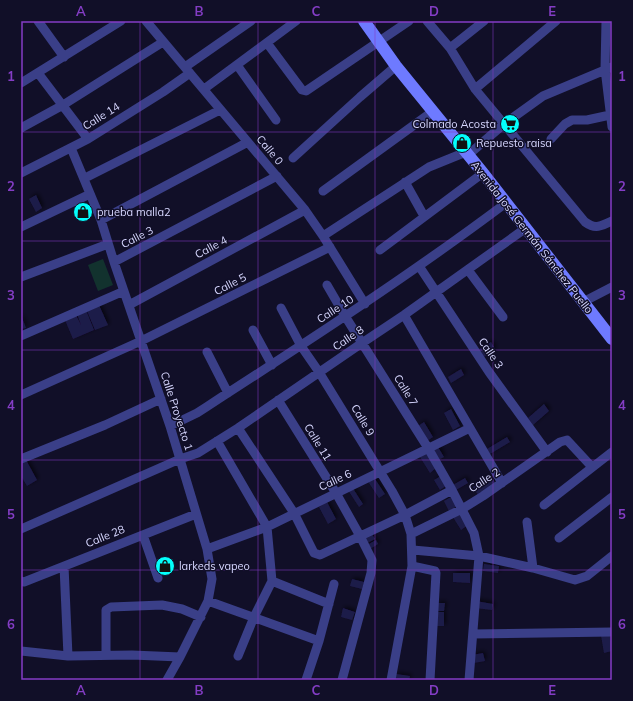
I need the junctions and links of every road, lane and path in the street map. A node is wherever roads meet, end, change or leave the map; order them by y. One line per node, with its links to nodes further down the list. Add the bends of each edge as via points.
1 (38, 21): 16 (street)
2 (121, 21): 16 (street)
3 (146, 21): 12 (street, Calle 0)
4 (251, 21): 20 (street, Calle 14)
5 (296, 21): 14 (street)
6 (364, 21): 13 (main road, Avenida José Germán Sánchez Puello)
7 (409, 21): 13 (street)
8 (427, 21): 15 (street)
9 (484, 21): 15 (street)
10 (556, 21): 24 (street)
11 (606, 21): 19 (street)
12 (163, 42): 20 (street, Calle 0); 26 (street)
13 (379, 42): 14 (street, via 306,91); 18 (main road, Avenida José Germán Sánchez Puello)
14 (267, 43): 17 (street)
15 (450, 48): 24 (street)
16 (64, 57): 21 (street)
17 (237, 65): 23 (street); 30 (street)
18 (396, 66): 28 (main road, Avenida José Germán Sánchez Puello); 39 (street)
19 (608, 68): 25 (street); 31 (street, via 543,96)
20 (187, 70): 23 (street, Calle 0); 34 (street, Calle 14, via 163,92)
21 (38, 73): 22 (street); 26 (street)
22 (21, 83)
23 (204, 89): 27 (street, Calle 0)
24 (475, 89): 31 (street)
25 (610, 94): 29 (street)
26 (63, 105): 33 (street); 34 (street)
27 (220, 110): 36 (street, Calle 0); 43 (street)
28 (432, 112): 38 (main road, Avenida José Germán Sánchez Puello); 45 (street)
29 (610, 115): 32 (street); 35 (street, via 572,120)
30 (276, 120)
31 (504, 124): 38 (street); 51 (street, via 585,222 594,227)
32 (612, 127)
33 (21, 128)
34 (88, 139): 37 (street, Calle 14)
35 (551, 139)
36 (248, 142): 42 (street, Calle 0); 50 (street)
37 (72, 148): 40 (street, Calle 14); 43 (street, Calle Proyecto 1)
38 (467, 153): 41 (main road, Avenida José Germán Sánchez Puello); 44 (street, via 429,166)
39 (293, 158)
40 (21, 173)
41 (483, 173): 47 (main road, Avenida José Germán Sánchez Puello); 49 (street)
42 (277, 176): 48 (street, Calle 0); 58 (street, Calle 3)
43 (85, 178): 46 (street, Calle Proyecto 1)
44 (405, 182): 49 (street); 54 (street)
45 (323, 191)
46 (90, 194): 50 (street, Calle Proyecto 1); 52 (street)
47 (506, 203): 53 (main road, Avenida José Germán Sánchez Puello); 59 (street, Calle 10)
48 (305, 210): 54 (street, Calle 0); 68 (street, Calle 4)
49 (424, 216): 57 (street)
50 (101, 220): 55 (street, Calle Proyecto 1)
51 (612, 221)
52 (21, 228)
53 (526, 228): 60 (street, Calle 8); 66 (main road, Avenida José Germán Sánchez Puello)
54 (323, 236): 56 (street, Calle 0)
55 (108, 244): 58 (street, Calle Proyecto 1); 61 (street)
56 (330, 247): 67 (street, Calle 0); 76 (street, Calle 5)
57 (380, 250)
58 (114, 262): 64 (street, Calle Proyecto 1)
59 (419, 266): 65 (street, Calle 3); 67 (street, Calle 10)
60 (468, 270): 65 (street, Calle 8); 72 (street)
61 (21, 277)
62 (327, 285): 71 (street, Calle 7)
63 (612, 287): 66 (street)
64 (124, 291): 68 (street, Calle Proyecto 1); 74 (street)
65 (436, 293): 70 (street, Calle 8); 91 (street, Calle 3)
66 (583, 302): 75 (main road, Avenida José Germán Sánchez Puello)
67 (365, 304): 71 (street, Calle 10)
68 (129, 305): 76 (street, Calle Proyecto 1)
69 (281, 308): 78 (street, Calle 9)
70 (404, 315): 77 (street, Calle 8); 88 (street)
71 (345, 316): 77 (street, Calle 7); 78 (street, Calle 10)
72 (503, 317)
73 (253, 330): 80 (street)
74 (21, 336)
75 (612, 339)
76 (141, 341): 83 (street, Calle 5); 84 (street, Calle Proyecto 1)
77 (362, 343): 81 (street, Calle 8); 90 (street, Calle 7)
78 (301, 346): 80 (street, Calle 10); 81 (street, Calle 9)
79 (207, 352): 82 (street)
80 (272, 365): 82 (street, Calle 10)
81 (319, 372): 85 (street, Calle 8); 96 (street, Calle 9)
82 (228, 392): 86 (street, Calle 10)
83 (21, 395)
84 (161, 399): 86 (street, Calle Proyecto 1); 93 (street)
85 (278, 400): 87 (street, Calle 8); 99 (street, Calle 11)
86 (170, 426): 94 (street, Calle Proyecto 1)
87 (238, 428): 89 (street, Calle 8); 103 (street)
88 (470, 428): 90 (street, Calle 6); 97 (street)
89 (217, 441): 94 (street, Calle 8, via 198,453); 107 (street)
90 (428, 448): 96 (street, Calle 6); 98 (street, Calle 7)
91 (547, 452): 95 (street, Calle 2, via 566,440); 97 (street, Calle 2)
92 (612, 452): 95 (street)
93 (21, 459)
94 (180, 459): 104 (street, Calle Proyecto 1); 108 (street, Calle 8)
95 (592, 467): 101 (street)
96 (380, 472): 99 (street, Calle 6); 105 (street, Calle 9)
97 (502, 483): 102 (street, Calle 2)
98 (452, 490): 102 (street, Calle 7); 105 (street)
99 (336, 493): 103 (street, Calle 6); 111 (street, Calle 11)
100 (612, 496): 112 (street)
101 (544, 505)
102 (462, 509): 109 (street, Calle 2); 115 (street, Calle 7, via 474,533)
103 (294, 513): 107 (street, Calle 6); 111 (street, via 314,553 320,555)
104 (196, 514): 110 (street, Calle 28); 113 (street, Calle Proyecto 1)
105 (405, 515): 109 (street, Calle 9); 111 (street)
106 (526, 522): 119 (street)
107 (267, 527): 113 (street, Calle 6); 122 (street)
108 (21, 529)
109 (412, 534): 114 (street, Calle 9)
110 (142, 535): 117 (street, Calle 28); 120 (street)
111 (360, 536): 138 (street, Calle 11, via 372,560 371,573)
112 (559, 538)
113 (207, 549): 124 (street, Calle Proyecto 1, via 212,579)
114 (413, 550): 115 (street); 118 (street, Calle 9)
115 (479, 556): 119 (street); 129 (street, Calle 7)
116 (612, 556): 119 (street, via 587,576 575,580)
117 (64, 566): 121 (street, Calle 28); 133 (street)
118 (412, 566): 139 (street, Calle 9); 140 (street, via 432,569 436,573)
119 (533, 568)
120 (158, 578)
121 (22, 581)
122 (272, 581): 125 (street); 127 (street)
123 (334, 584): 125 (street)
124 (208, 601): 126 (street, Calle Proyecto 1); 127 (street)
125 (329, 604): 130 (street)
126 (201, 617): 132 (street, via 182,609 162,605 111,607 106,610); 135 (street, Calle Proyecto 1)
127 (254, 617): 130 (street); 134 (street)
128 (612, 632): 129 (street)
129 (472, 634): 141 (street, Calle 7)
130 (319, 641): 137 (street)
131 (21, 651): 133 (street)
132 (106, 655): 133 (street); 135 (street)
133 (68, 656)
134 (238, 656)
135 (180, 657): 136 (street, Calle Proyecto 1)
136 (167, 680)
137 (306, 680)
138 (342, 680)
139 (391, 680)
140 (430, 680)
141 (469, 680)

